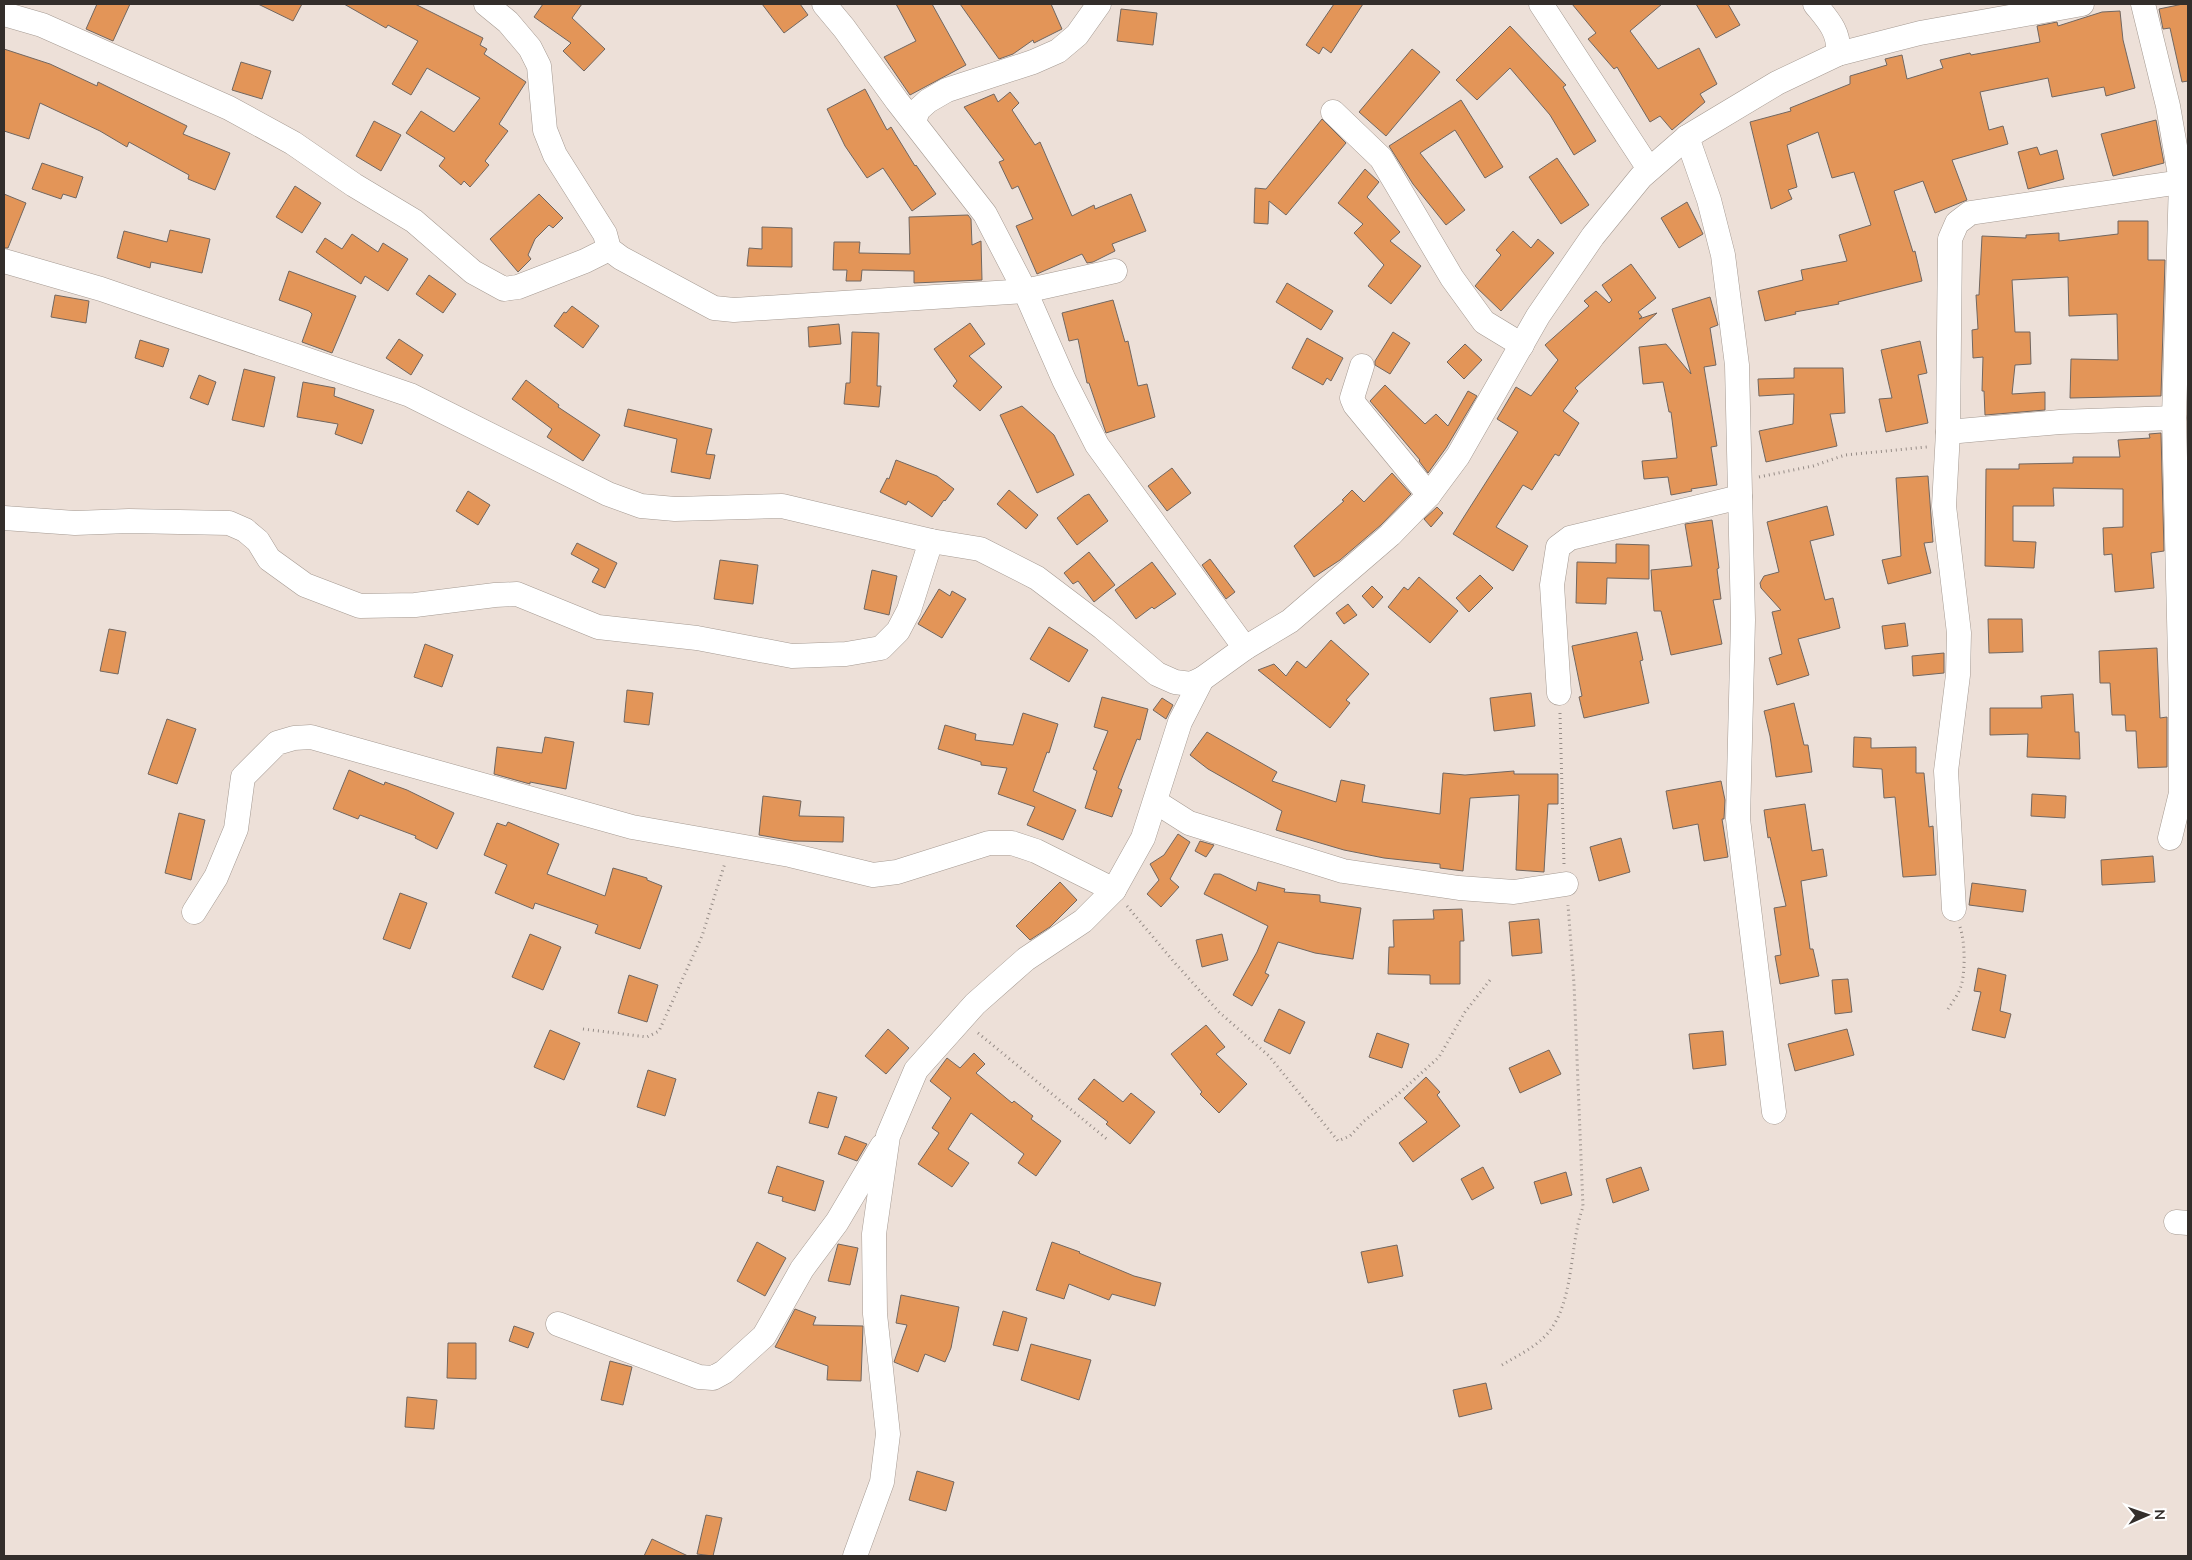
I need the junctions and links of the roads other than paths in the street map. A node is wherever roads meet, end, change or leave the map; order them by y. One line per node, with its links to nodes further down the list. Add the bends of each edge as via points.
1 (486, 4): 15 (street, via 508,22 530,48 539,66 545,130 605,234)
2 (824, 4): 11 (street)
3 (1099, 4): 11 (street, via 1077,35 1058,51 947,90 928,100 918,110)
4 (1541, 4): 13 (street)
5 (1815, 4): 9 (street, via 1833,26 1838,37)
6 (2082, 4): 9 (street, via 1920,33)
7 (2143, 4): 14 (street)
8 (4, 14): 15 (street, via 42,25 229,108 293,143 414,221 473,272 504,289 518,287)
9 (1838, 54): 12 (street, via 1777,83)
10 (1333, 112): 19 (street, via 1381,158 1452,278 1484,322)
11 (914, 122): 18 (street, via 985,214)
12 (1687, 137): 13 (street); 24 (street, via 1723,254 1737,365)
13 (1649, 169): 19 (street, via 1593,236)
14 (2184, 181): 21 (street); 23 (street, via 1970,213 1958,223 1950,239)
15 (609, 249): 18 (street, via 714,308 734,310)
16 (4, 261): 27 (street, via 101,289 410,395 608,494 641,506 675,509 782,506)
17 (1115, 271): 18 (street)
18 (1025, 291): 29 (street, via 1097,446)
19 (1522, 345): 25 (street, via 1458,456)
20 (1362, 366): 25 (street, via 1352,398 1355,405)
21 (2182, 371): 22 (street)
22 (2174, 418): 23 (street, via 2060,422); 28 (street)
23 (1948, 438): 36 (street, via 1944,506 1959,633 1958,675 1946,771)
24 (1740, 489): 31 (street, via 1570,538 1558,546 1552,585); 38 (street, via 1742,620 1738,819)
25 (1429, 495): 29 (street, via 1390,535 1290,621)
26 (4, 518): 27 (street, via 75,523 229,523 245,530 258,541 269,559 305,584 360,606 415,605 517,594 598,627 697,638 792,656 846,654 881,648 898,630 909,610)
27 (931, 541): 30 (street, via 980,549 1038,578 1157,674 1175,682 1191,684)
28 (2183, 569): 33 (street, via 2181,793)
29 (1245, 648): 30 (street)
30 (1202, 680): 32 (street, via 1180,722)
31 (1559, 693)
32 (1156, 802): 34 (street, via 1189,823 1343,871 1459,888 1514,892); 35 (street, via 1143,838)
33 (2170, 838)
34 (1566, 884)
35 (1114, 890): 37 (street, via 1036,851 1012,843 989,844 897,872 873,875 790,855 632,827 311,737 277,743 243,777 236,829 216,876); 39 (street, via 1084,921 1026,959 975,1004 916,1070)
36 (1954, 909)
37 (194, 912)
38 (1774, 1112)
39 (888, 1136): 40 (street, via 837,1222 802,1269 764,1336 713,1378 699,1376); 41 (street, via 874,1234 875,1314 888,1434 882,1482)
40 (558, 1324)
41 (855, 1556)

